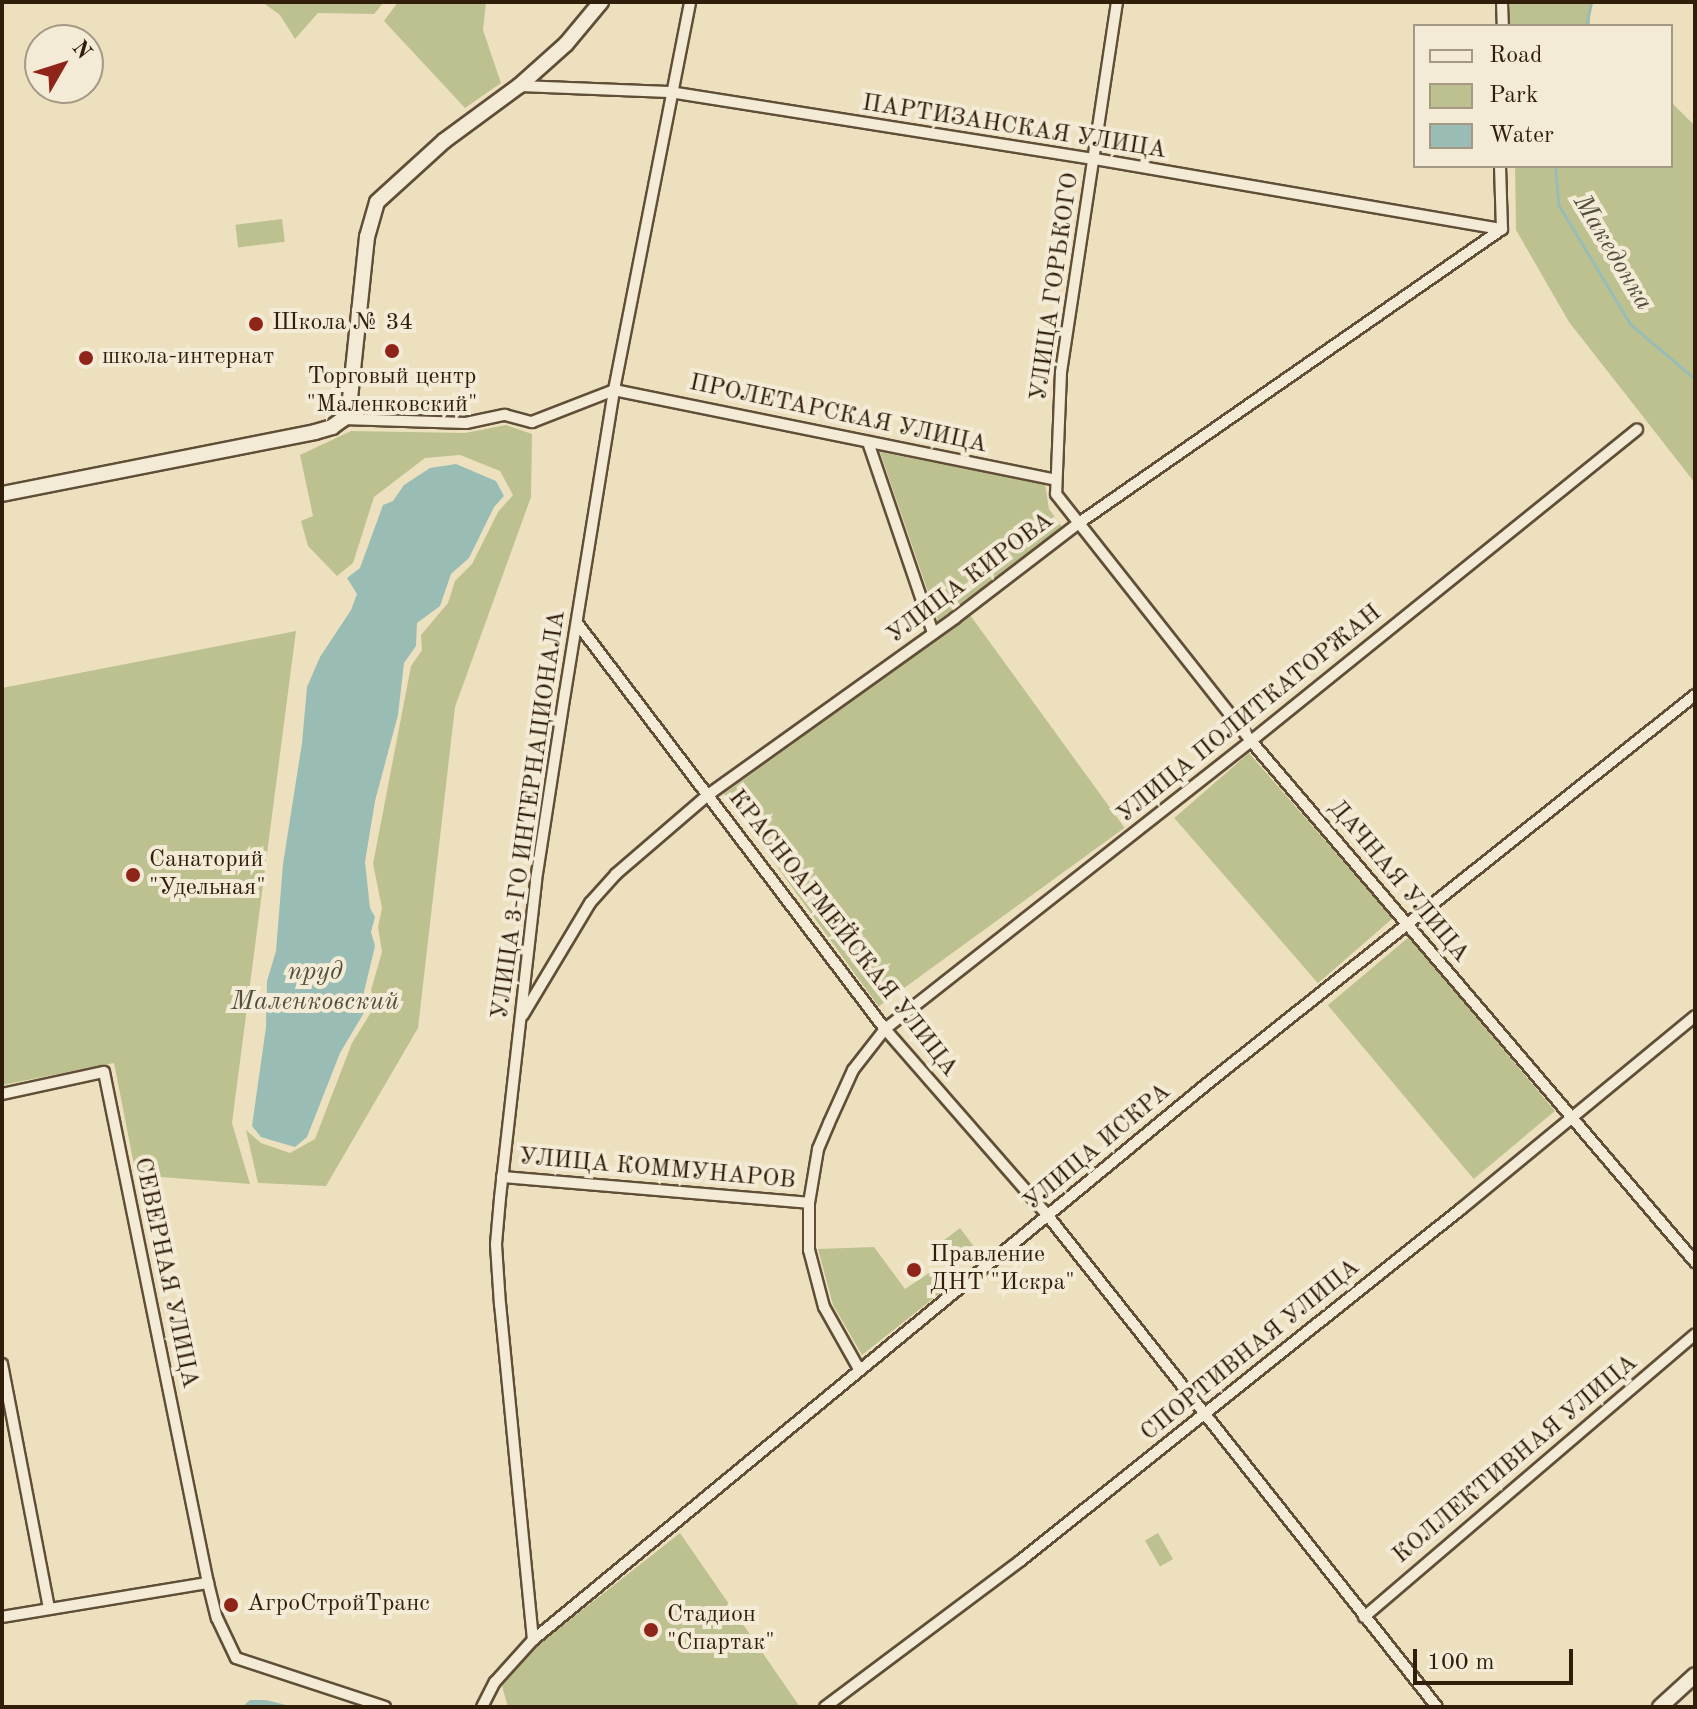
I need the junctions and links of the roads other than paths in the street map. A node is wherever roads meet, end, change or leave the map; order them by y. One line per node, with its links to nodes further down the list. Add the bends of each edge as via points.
1 (601, 2): 6 (main road, via 566,44)
2 (690, 2): 7 (street, УЛИЦА 3-ГО ИНТЕРНАЦИОНАЛА)
3 (1117, 2): 8 (street, УЛИЦА ГОРЬКОГО)
4 (1502, 2): 5 (street)
5 (1503, 24)
6 (519, 86): 7 (street, ПАРТИЗАНСКАЯ УЛИЦА); 12 (main road, via 444,141 377,202 367,237 349,408)
7 (670, 92): 8 (street, ПАРТИЗАНСКАЯ УЛИЦА); 11 (street, УЛИЦА 3-ГО ИНТЕРНАЦИОНАЛА)
8 (1095, 159): 10 (street, ПАРТИЗАНСКАЯ УЛИЦА); 15 (street, УЛИЦА ГОРЬКОГО, via 1061,372)
9 (1500, 168): 10 (street)
10 (1502, 229): 17 (street, УЛИЦА КИРОВА)
11 (614, 390): 12 (street, via 532,422 505,415 466,423); 14 (street, ПРОЛЕТАРСКАЯ УЛИЦА); 18 (street, УЛИЦА 3-ГО ИНТЕРНАЦИОНАЛА)
12 (343, 419): 16 (main road, via 315,432)
13 (1637, 429): 21 (street, УЛИЦА ПОЛИТКАТОРЖАН)
14 (868, 442): 15 (street, ПРОЛЕТАРСКАЯ УЛИЦА); 19 (street)
15 (1055, 480): 17 (street, УЛИЦА ГОРЬКОГО, via 1056,494)
16 (2, 494)
17 (1079, 523): 19 (street, УЛИЦА КИРОВА); 21 (street, ДАЧНАЯ УЛИЦА)
18 (577, 623): 22 (street, КРАСНОАРМЕЙСКАЯ УЛИЦА); 25 (street, УЛИЦА 3-ГО ИНТЕРНАЦИОНАЛА, via 536,880)
19 (933, 633): 22 (street, УЛИЦА КИРОВА)
20 (1695, 695): 23 (street, УЛИЦА ИСКРА)
21 (1251, 741): 23 (street, ДАЧНАЯ УЛИЦА); 26 (street, УЛИЦА ПОЛИТКАТОРЖАН)
22 (708, 795): 25 (street, УЛИЦА КИРОВА, via 590,903); 26 (street, КРАСНОАРМЕЙСКАЯ УЛИЦА)
23 (1407, 923): 28 (street, ДАЧНАЯ УЛИЦА); 31 (street, УЛИЦА ИСКРА)
24 (1695, 1016): 28 (street, СПОРТИВНАЯ УЛИЦА)
25 (521, 1018): 29 (street, УЛИЦА 3-ГО ИНТЕРНАЦИОНАЛА)
26 (885, 1029): 30 (street, УЛИЦА ПОЛИТКАТОРЖАН, via 853,1070 829,1123 818,1149); 31 (street, КРАСНОАРМЕЙСКАЯ УЛИЦА)
27 (2, 1094): 37 (street, СЕВЕРНАЯ УЛИЦА, via 104,1072)
28 (1570, 1116): 32 (street, ДАЧНАЯ УЛИЦА); 36 (street, СПОРТИВНАЯ УЛИЦА)
29 (502, 1177): 30 (street, УЛИЦА КОММУНАРОВ); 41 (street, УЛИЦА 3-ГО ИНТЕРНАЦИОНАЛА, via 497,1259)
30 (809, 1203): 35 (street, УЛИЦА ПОЛИТКАТОРЖАН, via 809,1250 824,1307)
31 (1048, 1216): 35 (street, УЛИЦА ИСКРА); 36 (street, КРАСНОАРМЕЙСКАЯ УЛИЦА)
32 (1695, 1262)
33 (1695, 1334): 40 (street, КОЛЛЕКТИВНАЯ УЛИЦА)
34 (2, 1364): 38 (street)
35 (859, 1369): 41 (street, УЛИЦА ИСКРА)
36 (1204, 1413): 40 (street, КРАСНОАРМЕЙСКАЯ УЛИЦА); 45 (street, СПОРТИВНАЯ УЛИЦА, via 1020,1561)
37 (208, 1583): 38 (street); 43 (street, via 236,1658)
38 (49, 1608): 39 (street)
39 (2, 1617)
40 (1364, 1617): 46 (street, КРАСНОАРМЕЙСКАЯ УЛИЦА)
41 (533, 1640): 44 (street, УЛИЦА ИСКРА, via 495,1682)
42 (1695, 1675): 47 (main road)
43 (385, 1707)
44 (482, 1707)
45 (825, 1707)
46 (1437, 1707)
47 (1660, 1707)

